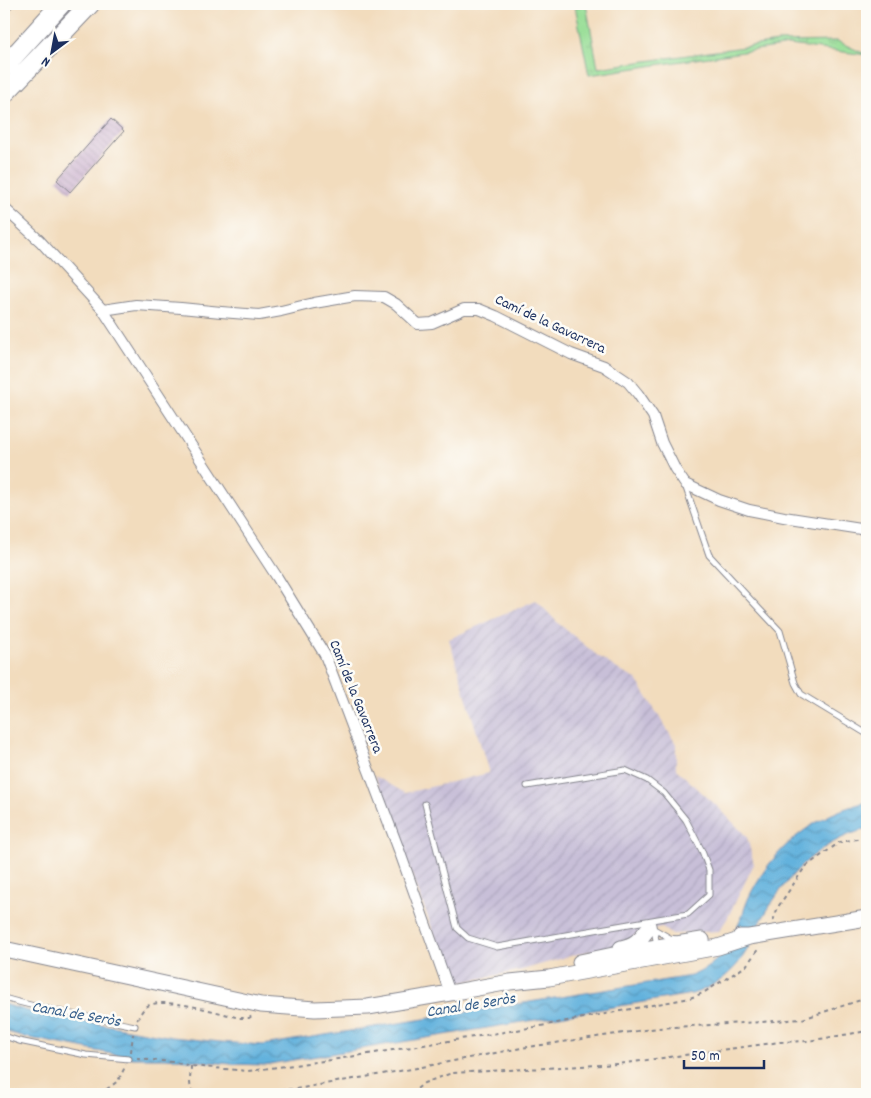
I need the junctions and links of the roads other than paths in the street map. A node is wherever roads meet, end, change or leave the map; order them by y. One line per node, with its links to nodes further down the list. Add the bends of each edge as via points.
1 (61, 4): 3 (highway)
2 (90, 4): 4 (highway)
3 (4, 67)
4 (6, 92)
5 (4, 208): 6 (street, Camí de la Gavarrera, via 40,240)
6 (103, 310): 7 (street, Camí de la Gavarrera, via 136,305 259,315 355,296 384,297 418,324 432,324 464,309 479,309 571,354 604,366 628,382 653,416 662,443); 17 (street, Camí de la Gavarrera, via 325,655)
7 (684, 484): 8 (street, via 749,510); 9 (lane, via 708,555 780,631 801,694)
8 (867, 530)
9 (867, 734)
10 (527, 786): 13 (lane, via 625,770 647,780 664,793 686,820 702,851 709,870 709,895 688,914)
11 (425, 804): 13 (lane, via 457,928 468,938 497,947)
12 (867, 918): 14 (street)
13 (651, 932): 14 (street); 14 (street, via 664,951); 16 (street, via 648,954)
14 (712, 943): 16 (street)
15 (4, 949): 17 (street, via 261,1005 315,1009 368,1007)
16 (586, 966): 17 (street, via 549,978)
17 (450, 993)
18 (4, 998): 19 (lane)
19 (135, 1027)
20 (4, 1036): 21 (lane, via 86,1055)
21 (129, 1059)

